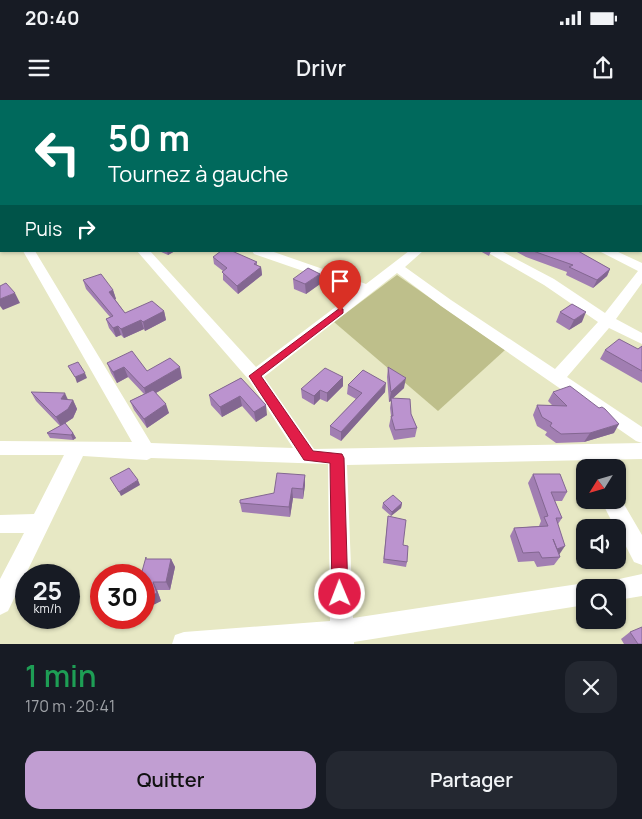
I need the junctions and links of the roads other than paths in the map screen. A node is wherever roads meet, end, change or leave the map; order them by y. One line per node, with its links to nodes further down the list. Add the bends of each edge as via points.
1 (30, 252): 19 (street)
2 (144, 252): 13 (street)
3 (261, 252): 10 (street)
4 (416, 252): 7 (street)
5 (493, 252): 11 (street, via 549,282)
6 (607, 252): 8 (street)
7 (396, 266): 10 (street); 14 (street)
8 (642, 268)
9 (642, 274): 11 (street)
10 (368, 289): 13 (street)
11 (607, 321): 12 (street); 14 (street)
12 (642, 339)
13 (255, 376): 20 (street)
14 (556, 378): 15 (street)
15 (642, 436)
16 (0, 448): 17 (street)
17 (77, 448): 19 (street); 25 (street)
18 (642, 451): 22 (street)
19 (147, 452): 20 (street)
20 (309, 456): 21 (street)
21 (337, 458): 23 (street); 32 (street)
22 (595, 459)
23 (576, 460)
24 (616, 509): 27 (street)
25 (40, 523): 26 (street); 31 (street)
26 (0, 524)
27 (642, 556)
28 (642, 585): 29 (street)
29 (626, 588)
30 (576, 596): 32 (street)
31 (0, 603)
32 (342, 638): 33 (street)
33 (184, 644)

